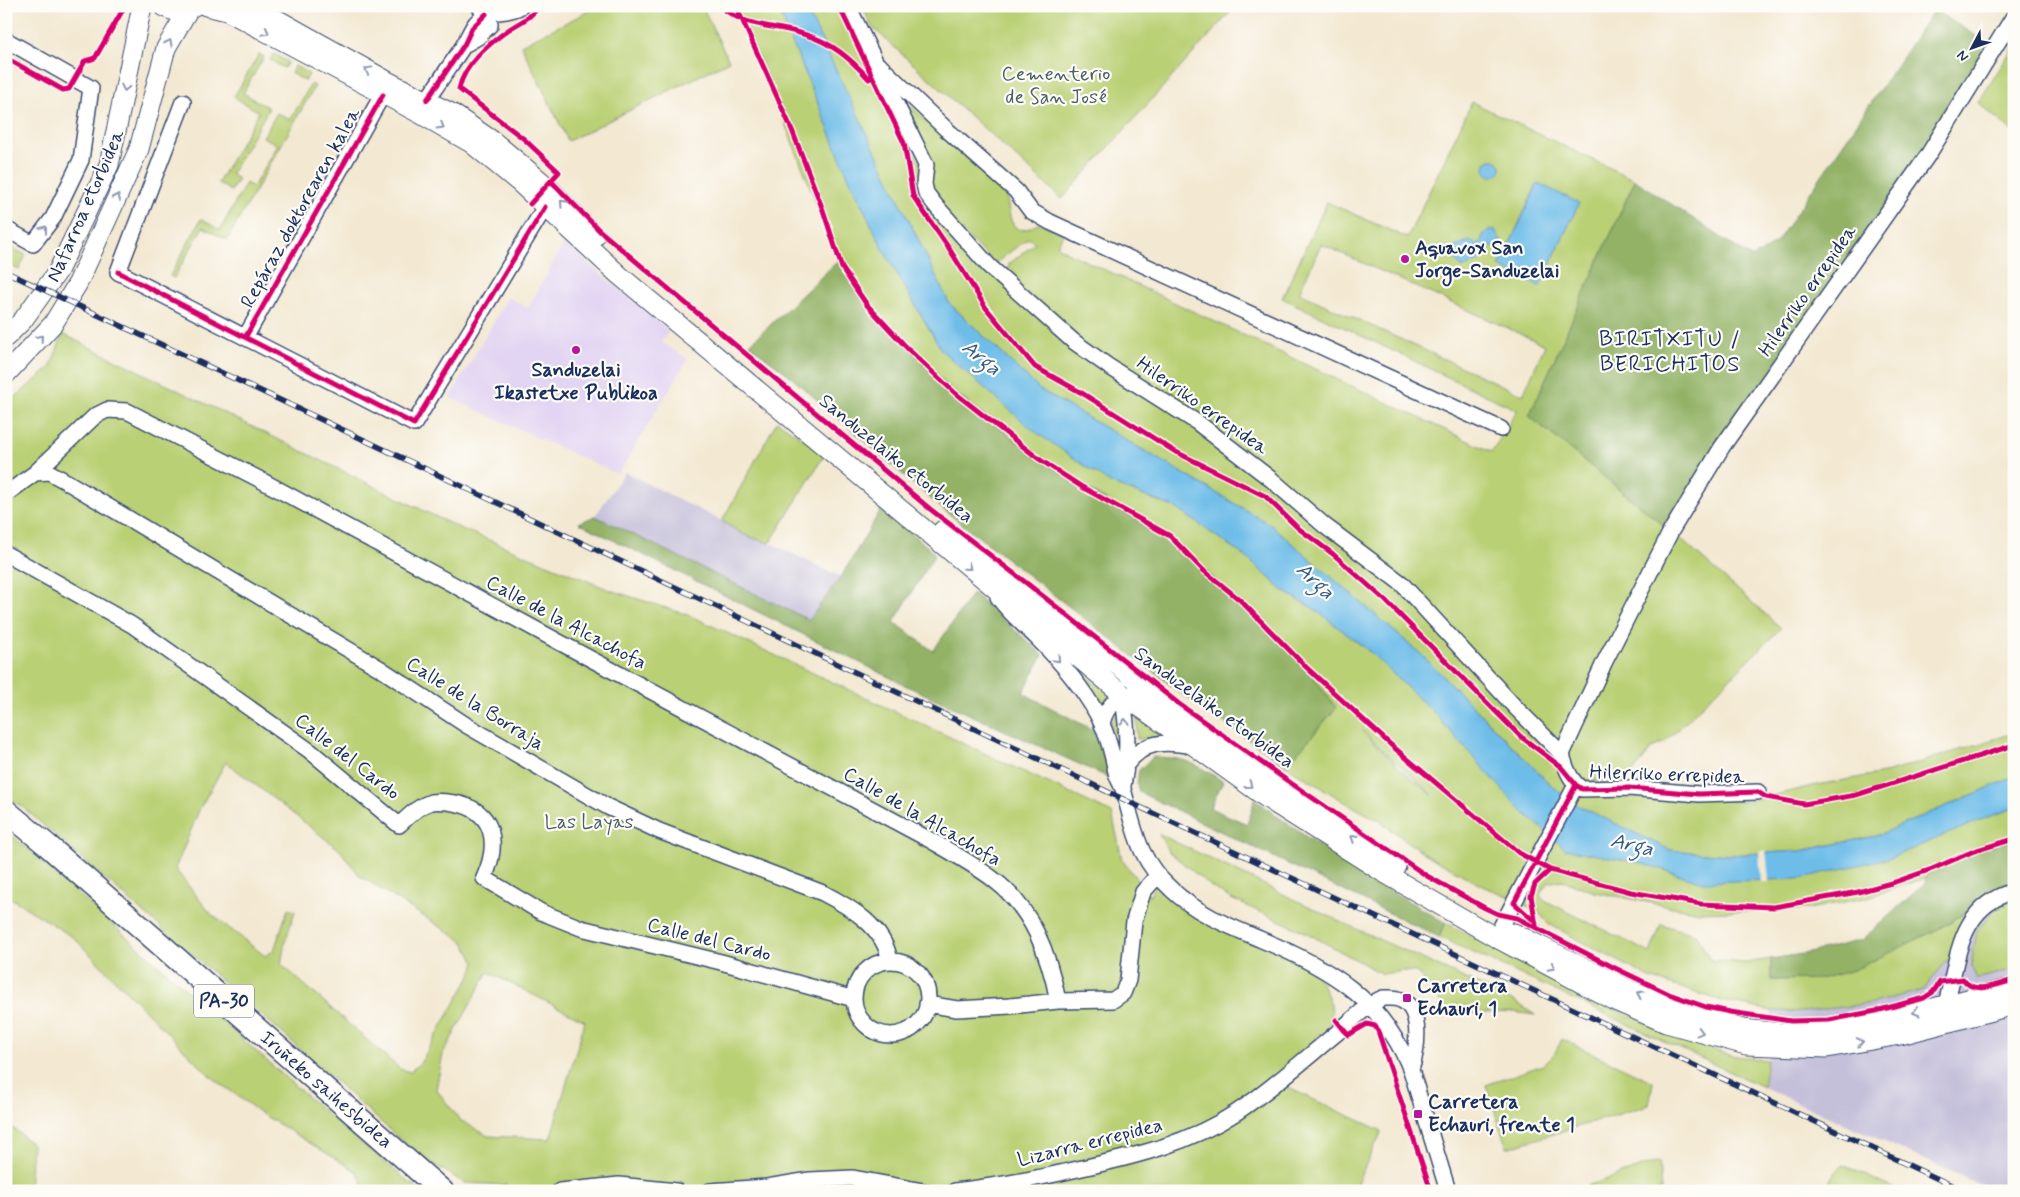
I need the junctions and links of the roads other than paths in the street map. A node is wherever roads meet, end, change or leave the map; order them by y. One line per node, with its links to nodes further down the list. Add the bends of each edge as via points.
1 (142, 6): 18 (main road, Nafarroa etorbidea, one-way to 18, via 109,165 58,271 23,320)
2 (163, 6): 7 (main road, via 176,12)
3 (206, 6): 12 (main road, Sanduzelaiko etorbidea, one-way to 12, via 227,11)
4 (252, 6): 12 (main road, Sanduzelaiko etorbidea, one-way to 4)
5 (521, 6): 8 (street, via 511,11)
6 (848, 6): 11 (street, Hilerriko errepidea)
7 (190, 9): 19 (main road, Nafarroa etorbidea, one-way to 7, via 53,324 78,283 139,149 166,48)
8 (482, 10): 14 (street, via 490,22 488,29 464,45)
9 (2014, 16): 30 (street, Hilerriko errepidea, via 1928,155 1722,447 1671,531)
10 (6, 40): 16 (street, one-way to 10, via 33,244 53,218 81,160 91,88)
11 (872, 58): 20 (street, Hilerriko errepidea, via 1016,191 1031,211); 30 (street, Hilerriko errepidea, via 926,165 926,193 989,266 1073,340 1198,423 1401,583)
12 (386, 88): 14 (main road, Sanduzelaiko etorbidea); 17 (street, Repáraz doktorearen kalea)
13 (183, 102): 17 (street, Repáraz doktorearen kalea, via 118,272)
14 (423, 107): 15 (main road, Sanduzelaiko etorbidea, one-way to 15); 24 (main road, Sanduzelaiko etorbidea, one-way to 14, via 626,264 549,188 493,141 458,118)
15 (545, 207): 17 (street, Repáraz doktorearen kalea, via 414,424); 24 (main road, Sanduzelaiko etorbidea, one-way to 24, via 619,275)
16 (6, 229)
17 (246, 336)
18 (6, 337)
19 (6, 374)
20 (1501, 429)
21 (35, 473): 22 (street, Calle de la Alcachofa); 40 (street, Calle de la Borraja, via 49,472 67,482 608,807 659,832 824,893 846,905 875,929 887,948); 43 (street, Calle de la Alcachofa, via 96,416 107,410 127,411 160,428 976,867 1015,900 1037,930 1049,958)
22 (6, 494)
23 (6, 554): 42 (street, Calle del Cardo, via 132,625 310,751 399,825 421,806 433,802 471,808 489,826 492,837 494,848 484,878 541,912 581,928 722,962)
24 (994, 580): 25 (main road, Sanduzelaiko etorbidea); 26 (street, one-way to 26, via 1010,613 1081,687); 32 (main road, Sanduzelaiko etorbidea)
25 (1122, 694): 26 (street, via 1103,718); 27 (street, one-way to 25); 29 (main road, Sanduzelaiko etorbidea); 32 (street, via 1143,694 1223,754)
26 (1105, 731): 27 (street); 33 (street)
27 (1126, 743): 28 (street); 31 (street)
28 (1147, 746): 29 (street, via 1172,742); 31 (street, via 1133,755)
29 (1194, 746): 39 (main road, Sanduzelaiko etorbidea, one-way to 39, via 1268,799 1381,871)
30 (1562, 754): 34 (street, Hilerriko errepidea)
31 (1126, 765): 33 (street)
32 (1256, 770): 39 (main road, Sanduzelaiko etorbidea, one-way to 32)
33 (1122, 788): 37 (street, via 1138,845)
34 (1573, 790): 35 (street, Hilerriko errepidea, via 1629,788 1699,794); 39 (street)
35 (1758, 792)
36 (6, 811): 49 (highway, Iruñeko saihesbidea / PA-30)
37 (1158, 875): 43 (street, via 1143,892 1134,921 1128,980 1123,993 1112,1000); 46 (street, via 1170,889 1214,920 1304,958)
38 (2014, 891): 45 (street, via 1990,901 1965,930)
39 (1497, 931): 45 (main road, one-way to 39, via 1829,1033 1743,1029 1677,1011); 47 (main road, one-way to 47, via 1630,1008 1666,1023 1746,1045 1827,1048 1900,1035)
40 (890, 961): 42 (street, via 868,968 860,977); 44 (street, via 910,966 919,974 928,993)
41 (2014, 987): 45 (main road)
42 (854, 999): 44 (street, via 860,1018 866,1025 885,1034 902,1032 917,1024)
43 (1058, 1001): 44 (street, via 957,1009)
44 (927, 1004)
45 (1946, 1004)
46 (1371, 1005): 48 (street, via 1404,1052); 48 (street, Lizarra errepidea, via 1383,998 1398,998 1413,1013 1416,1054); 54 (street, Lizarra errepidea, via 1282,1078 1236,1112 1204,1130 1127,1158 1053,1175)
47 (2014, 1005)
48 (1411, 1070): 55 (street)
49 (442, 1191)
50 (560, 1191): 51 (street, via 619,1185)
51 (676, 1191)
52 (710, 1191): 53 (street, via 853,1178)
53 (923, 1191)
54 (956, 1191)
55 (1448, 1191)

